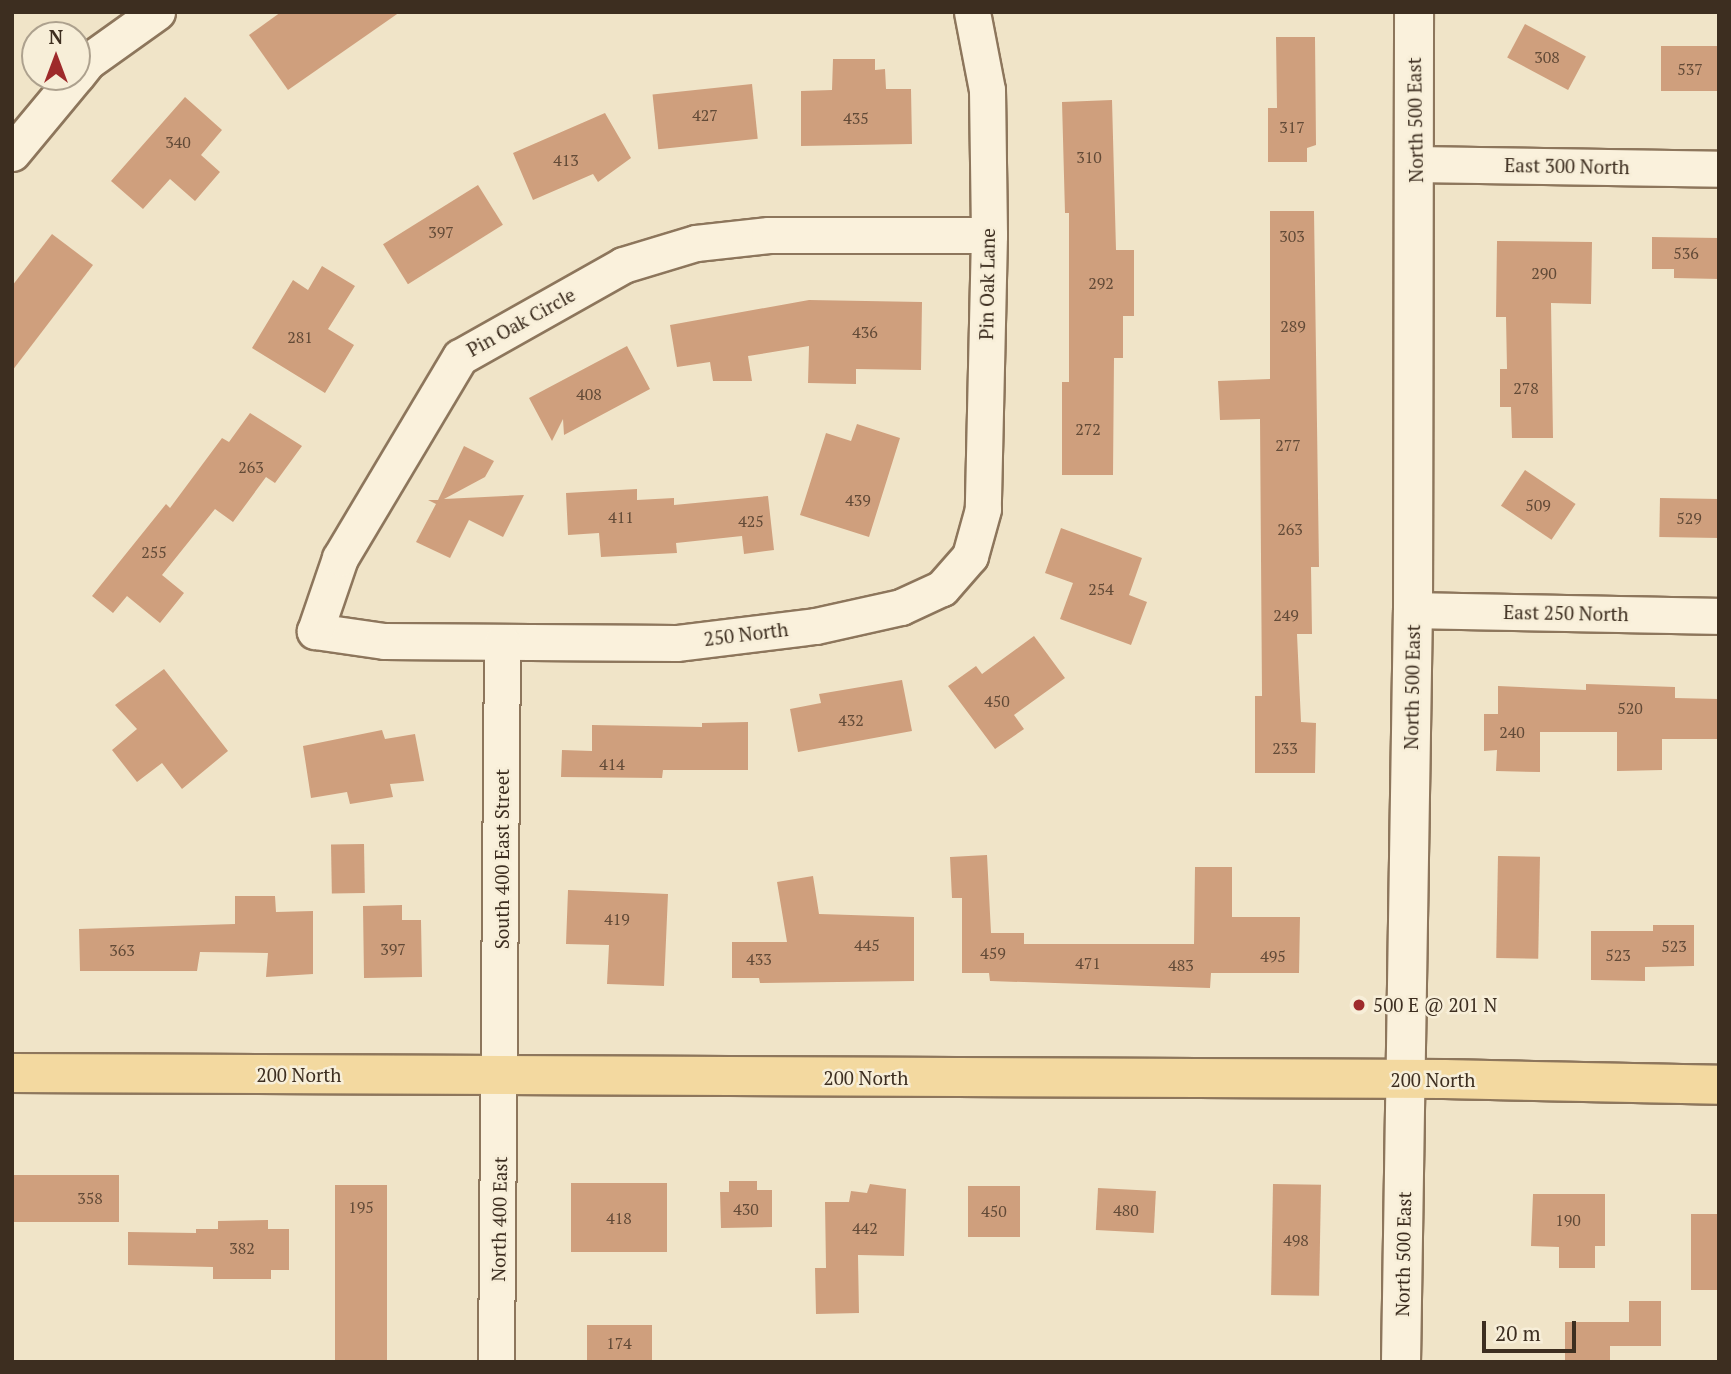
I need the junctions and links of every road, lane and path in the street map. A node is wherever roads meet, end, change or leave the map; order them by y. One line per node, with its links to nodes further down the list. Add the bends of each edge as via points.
1 (157, 12): 4 (street)
2 (972, 12): 9 (street, Pin Oak Lane, via 987,90)
3 (1414, 12): 7 (street, North 500 East)
4 (91, 59)
5 (64, 91): 6 (street)
6 (12, 153)
7 (1416, 164): 8 (street, East 300 North); 11 (street, North 500 East)
8 (1719, 169)
9 (989, 235): 10 (street, Pin Oak Lane, via 983,509); 13 (street, Pin Oak Circle, via 769,235 696,243 623,265 460,357 340,558 315,631 384,640)
10 (970, 556): 13 (street, 250 North, via 942,588 901,607 815,626 676,643)
11 (1413, 610): 12 (street, East 250 North); 16 (street, North 500 East)
12 (1719, 616)
13 (502, 642): 15 (street, South 400 East Street)
14 (12, 1073): 15 (main road, 200 North)
15 (502, 1076): 16 (main road, 200 North); 18 (street, North 400 East)
16 (1406, 1079): 17 (main road, 200 North); 19 (street, North 500 East)
17 (1719, 1085)
18 (496, 1362)
19 (1401, 1362)

